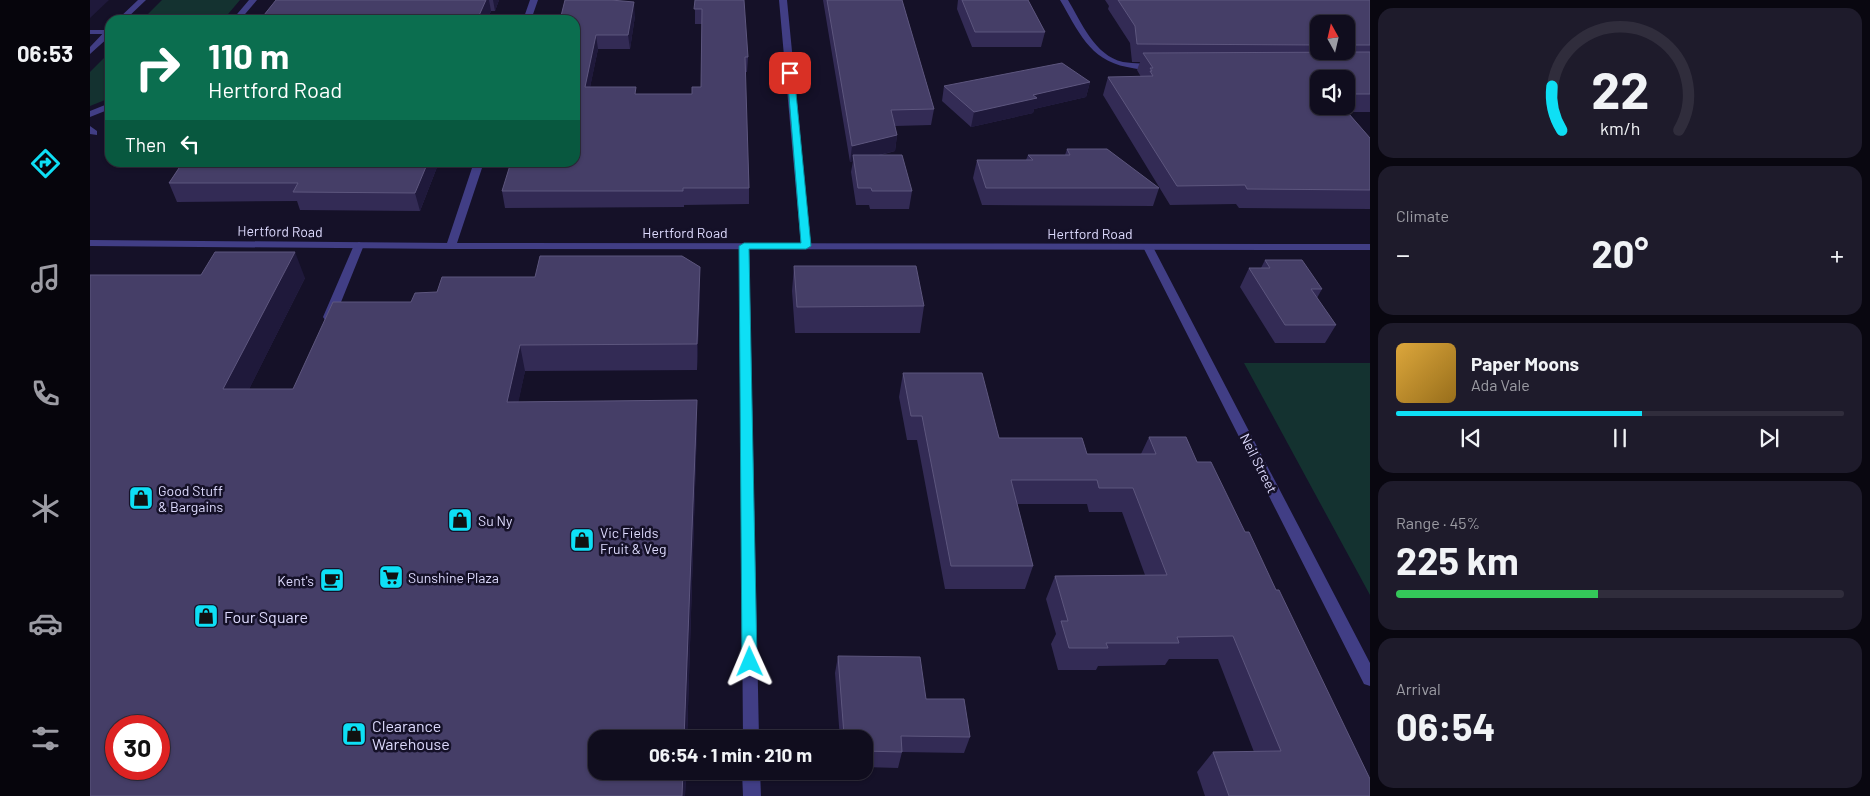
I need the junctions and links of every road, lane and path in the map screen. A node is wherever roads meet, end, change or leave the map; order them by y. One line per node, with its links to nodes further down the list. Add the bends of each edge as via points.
1 (142, 0): 6 (street)
2 (253, 0): 7 (street)
3 (534, 0): 8 (street)
4 (783, 0): 22 (street)
5 (1064, 0): 13 (street, via 1094,48 1104,58 1128,66)
6 (126, 15)
7 (240, 15)
8 (529, 15)
9 (90, 32): 10 (street)
10 (105, 32)
11 (105, 37): 12 (street)
12 (90, 52)
13 (1165, 67)
14 (105, 108): 15 (street)
15 (90, 114)
16 (477, 167): 20 (street)
17 (90, 243): 18 (street, Hertford Road)
18 (137, 243): 19 (street, Hertford Road); 25 (street)
19 (359, 245): 20 (street, Hertford Road); 26 (street)
20 (450, 246): 21 (street, Hertford Road)
21 (744, 246): 22 (street, Hertford Road); 28 (street)
22 (806, 246): 23 (street, Hertford Road)
23 (1148, 247): 24 (street, Hertford Road); 27 (street, Neil Street)
24 (1370, 247)
25 (90, 249)
26 (324, 326)
27 (1370, 679)
28 (751, 730)
29 (751, 780): 30 (street)
30 (752, 796)

